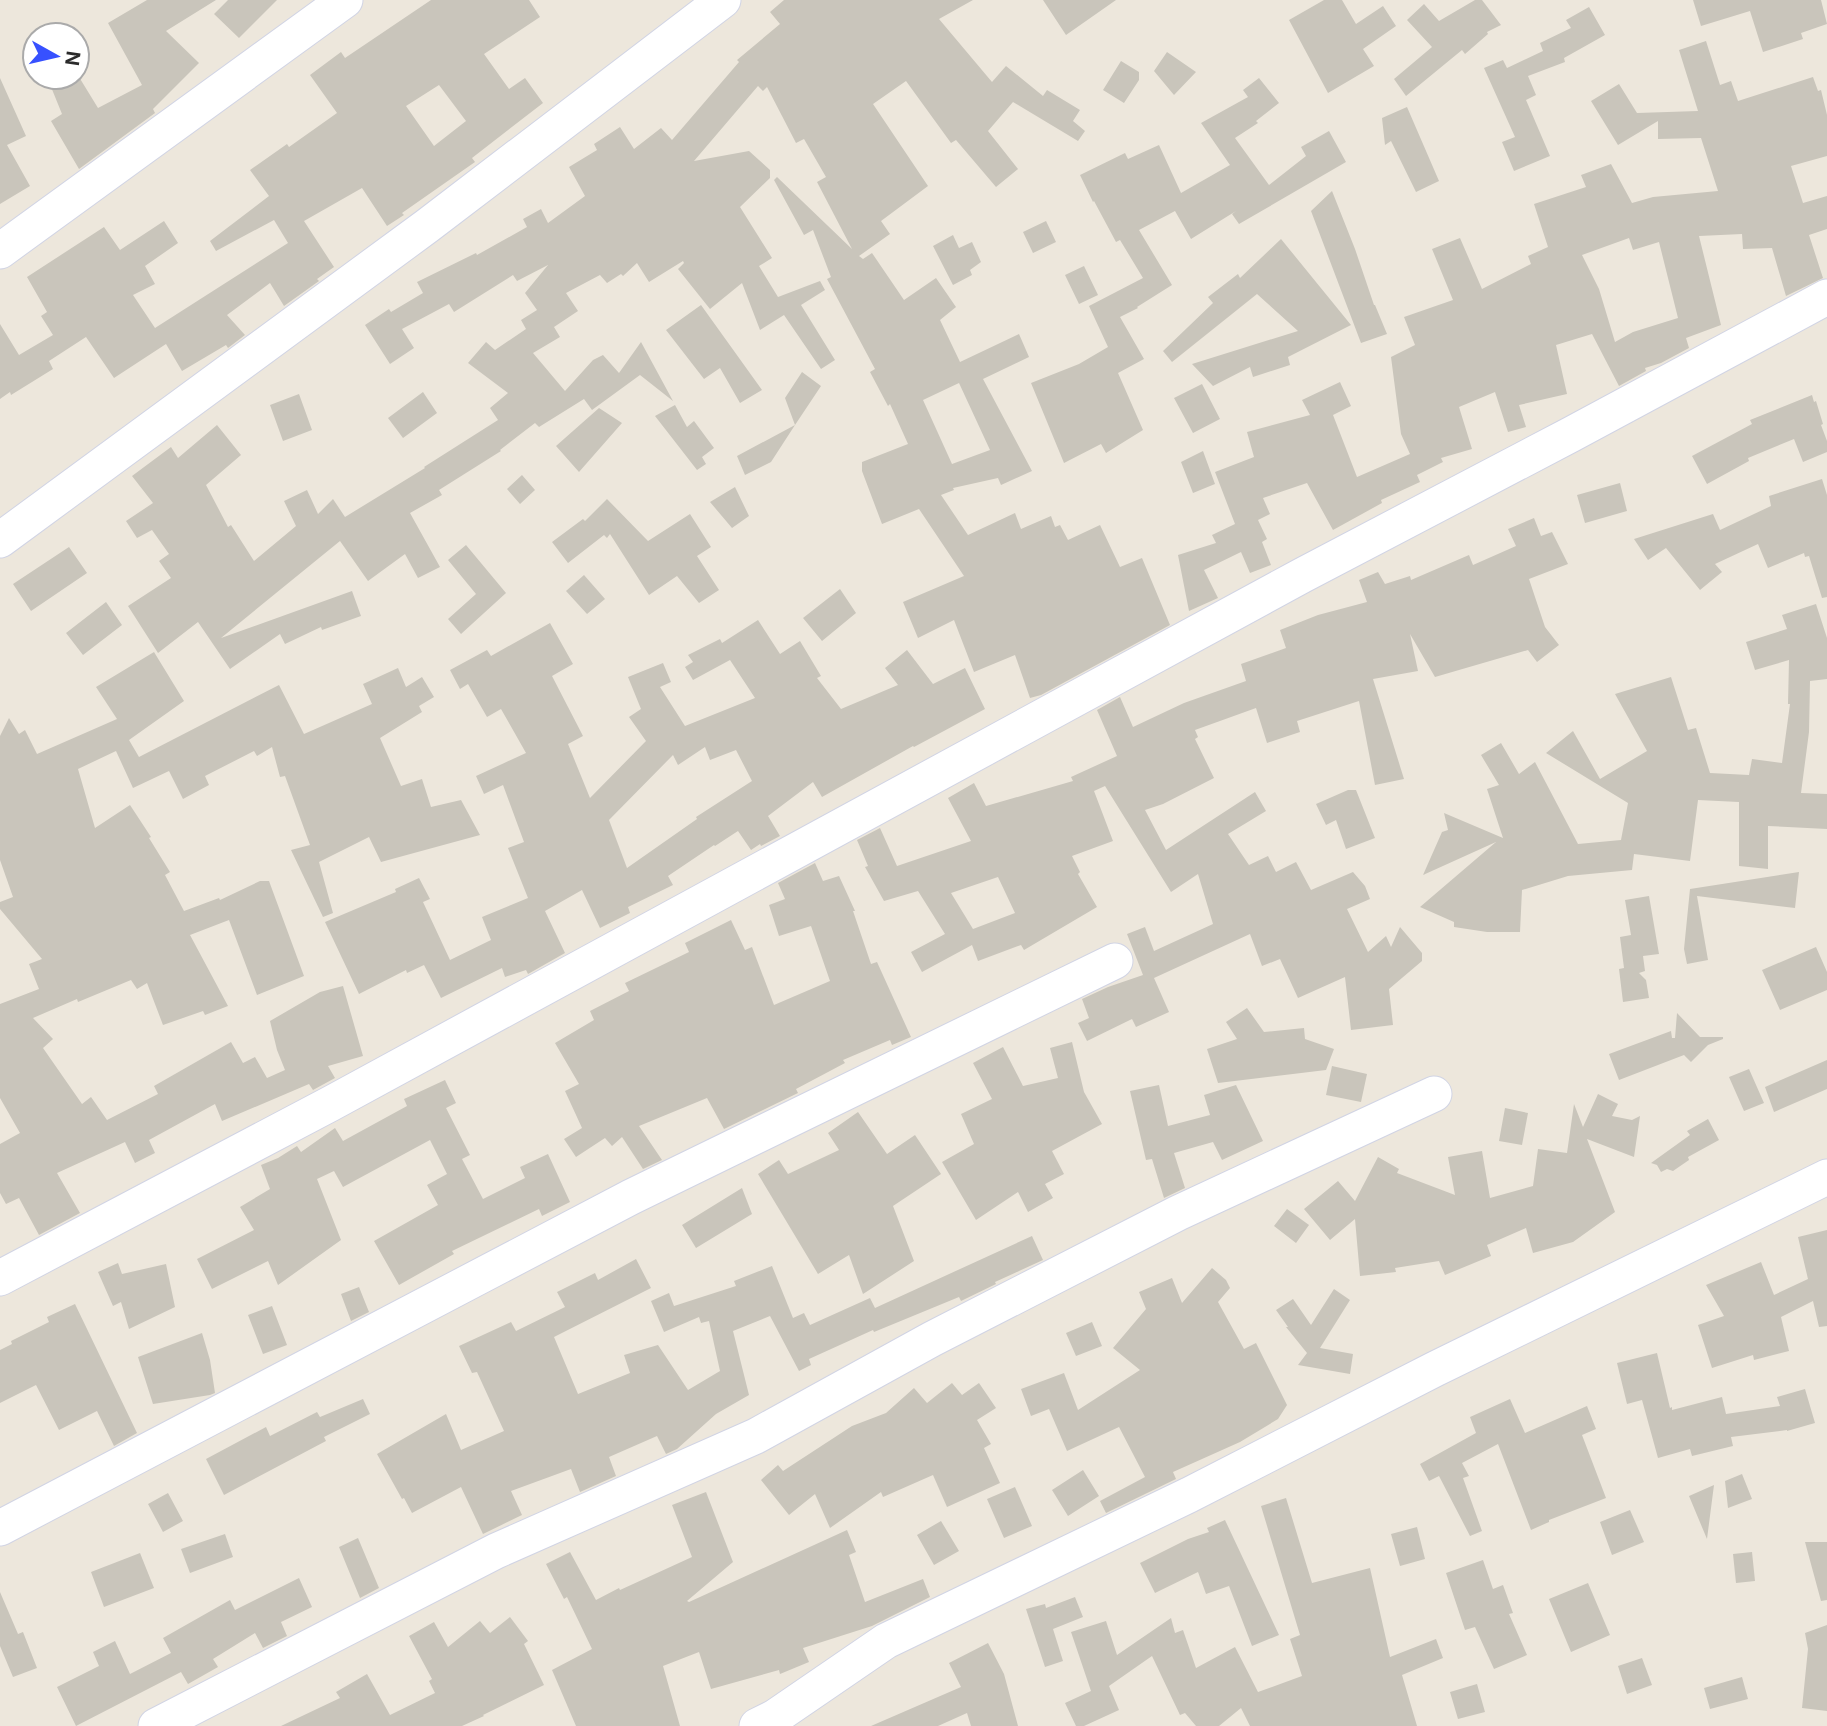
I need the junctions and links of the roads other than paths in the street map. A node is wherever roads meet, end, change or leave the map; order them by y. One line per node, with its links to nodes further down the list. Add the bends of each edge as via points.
1 (345, 0): 3 (street)
2 (723, 0): 5 (street, via 427,226)
3 (0, 251)
4 (1827, 297): 9 (street)
5 (0, 540)
6 (1115, 961): 10 (street, via 631,1197)
7 (1434, 1094): 11 (street, via 1178,1213 932,1339 756,1436 496,1551)
8 (1827, 1177): 12 (street, via 886,1642)
9 (0, 1279)
10 (0, 1528)
11 (156, 1726)
12 (757, 1726)

